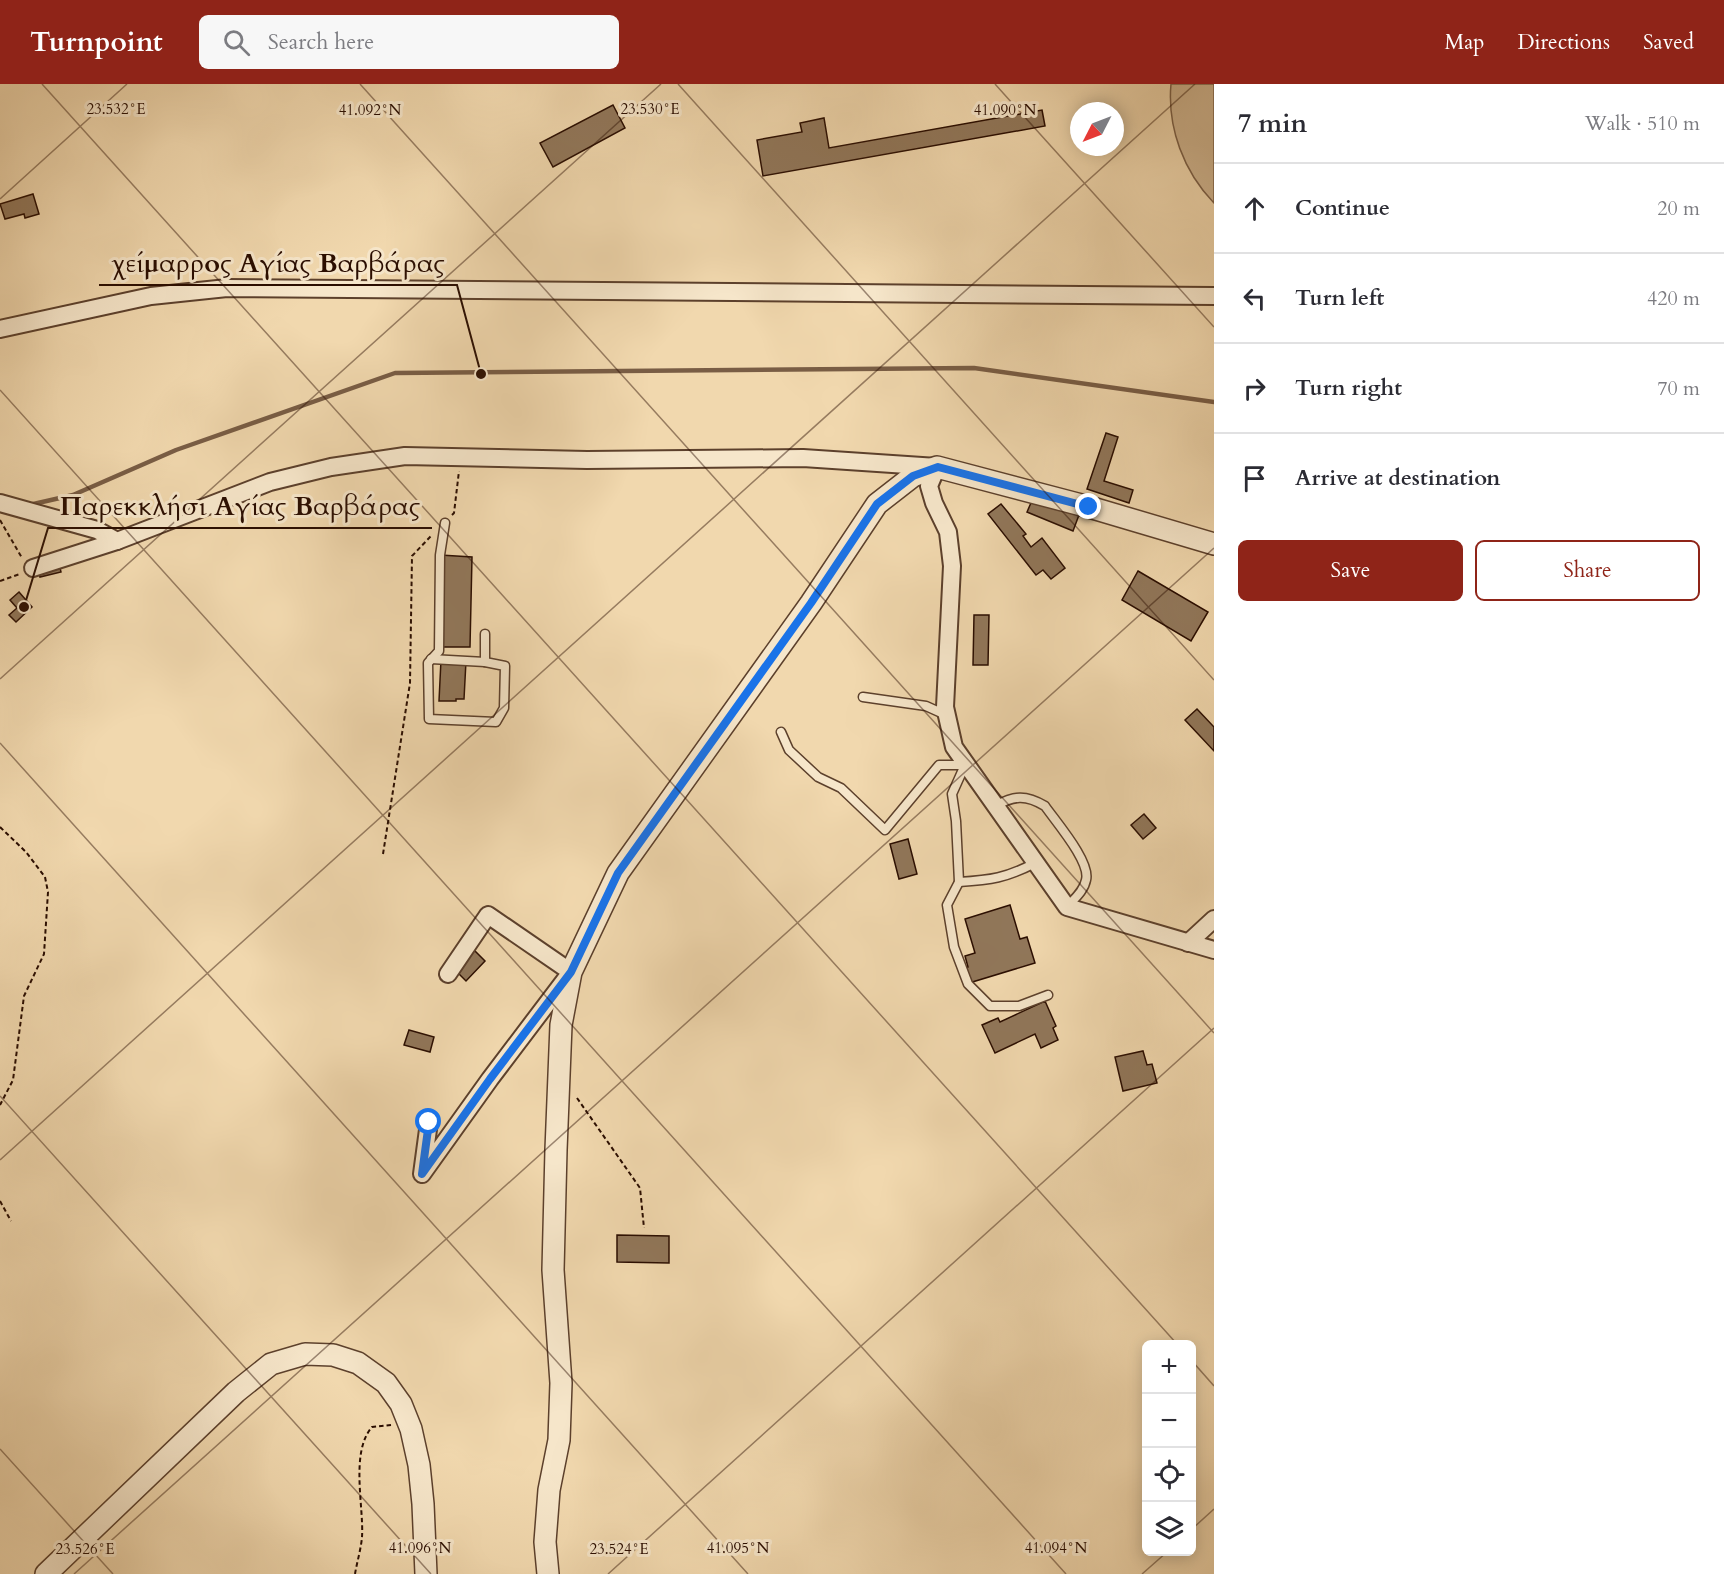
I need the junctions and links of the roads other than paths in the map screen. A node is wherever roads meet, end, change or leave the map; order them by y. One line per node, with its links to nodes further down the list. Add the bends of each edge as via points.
1 (1214, 296): 2 (street, via 227,288 151,296)
2 (0, 329)
3 (938, 467): 6 (street, via 803,458 587,460 405,456 332,467 270,482); 7 (street); 13 (street, via 929,486 948,532 952,566); 23 (street, via 913,476 877,504 618,873)
4 (7, 505): 6 (street, via 97,530)
5 (445, 523): 10 (lane, via 440,555 439,651)
6 (117, 541): 8 (street)
7 (1214, 544)
8 (33, 568)
9 (484, 634): 11 (lane)
10 (431, 660): 11 (lane); 11 (lane, via 429,719 496,722 504,708 505,666)
11 (485, 662)
12 (863, 697): 13 (lane, via 926,706)
13 (946, 715): 15 (street, via 954,747)
14 (781, 732): 15 (lane, via 789,750 818,777 841,788 885,830 939,765)
15 (965, 765): 16 (street); 18 (lane, via 952,794)
16 (994, 806): 17 (street); 19 (lane, via 1022,797 1045,806 1085,862 1087,877 1083,889)
17 (1035, 863): 18 (lane, via 994,880); 19 (street)
18 (959, 882): 25 (lane, via 947,904 954,947 968,984 990,1006 1019,1006)
19 (1067, 907): 21 (street)
20 (1214, 919): 21 (street)
21 (1188, 943): 22 (street)
22 (1214, 950)
23 (571, 972): 24 (street, via 488,915); 26 (street, via 422,1174); 29 (street, via 561,1025 559,1072 553,1270 561,1383 559,1440 549,1490 545,1542)
24 (448, 974)
25 (1048, 995)
26 (429, 1122)
27 (46, 1574): 28 (street, via 236,1392 271,1364 305,1354 333,1355 358,1364 386,1383 401,1404 419,1465)
28 (426, 1574)
29 (548, 1574)

